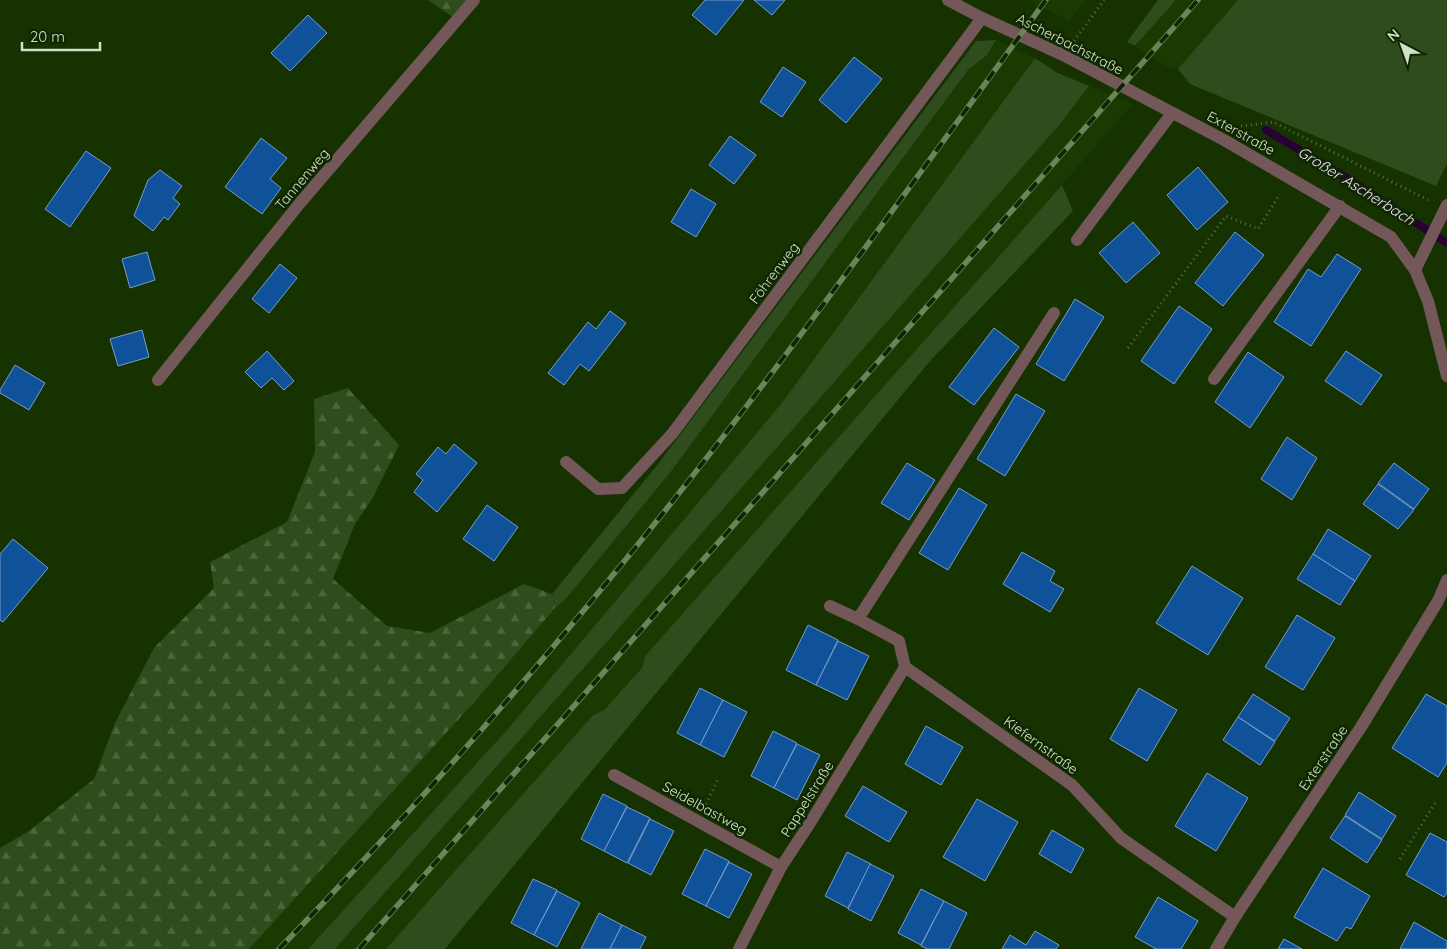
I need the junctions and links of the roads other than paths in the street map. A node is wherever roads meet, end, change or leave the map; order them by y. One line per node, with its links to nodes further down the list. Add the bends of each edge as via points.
1 (474, 0): 13 (street, Tannenweg, via 300,203)
2 (948, 0): 3 (street, Ascherbachstraße)
3 (982, 18): 4 (street, Ascherbachstraße, via 1064,55); 14 (street, Föhrenweg, via 672,434 622,488 598,489)
4 (1151, 102): 5 (street, Exterstraße)
5 (1172, 113): 6 (street, Exterstraße); 8 (street)
6 (1340, 206): 9 (street, Exterstraße, via 1391,237); 12 (street)
7 (1446, 207): 9 (street)
8 (1076, 240)
9 (1415, 270): 11 (street, Exterstraße, via 1428,301)
10 (1054, 313): 17 (street)
11 (1447, 376)
12 (1214, 379)
13 (158, 380)
14 (566, 462)
15 (1447, 580): 21 (street, Exterstraße, via 1438,601 1361,727)
16 (830, 606): 17 (street)
17 (858, 619): 18 (street, via 898,640)
18 (905, 667): 20 (street, Pappelstraße); 21 (street, Kiefernstraße, via 1072,785 1121,838)
19 (614, 775): 20 (street, Seidelbastweg)
20 (781, 867): 22 (street, Pappelstraße)
21 (1236, 917): 23 (street, Exterstraße)
22 (739, 949)
23 (1216, 949)

